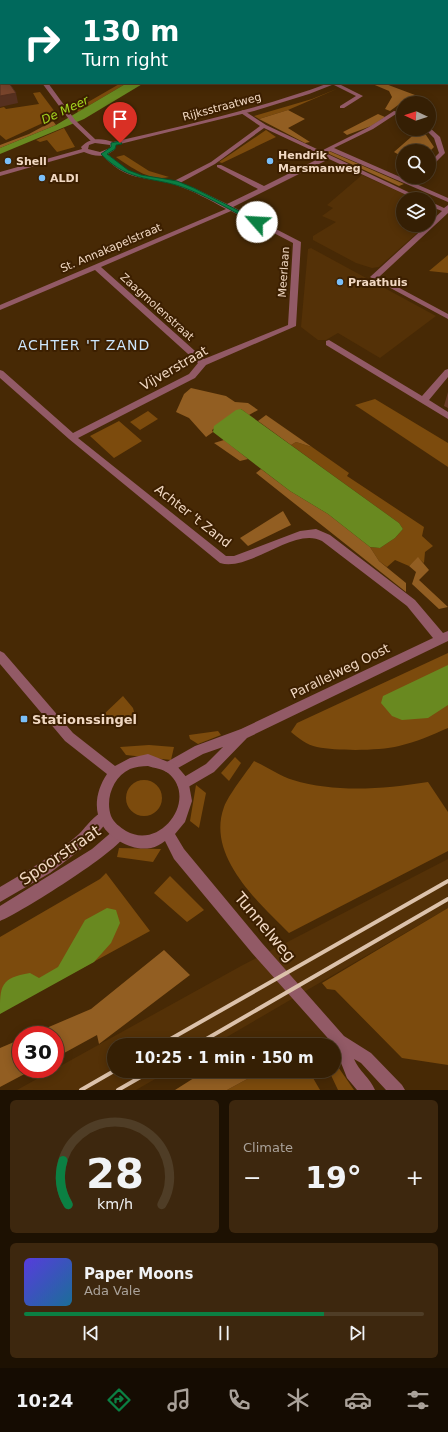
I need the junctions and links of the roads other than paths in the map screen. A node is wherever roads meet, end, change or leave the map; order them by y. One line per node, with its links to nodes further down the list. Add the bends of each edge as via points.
1 (46, 84): 9 (street, via 68,116)
2 (331, 84): 5 (street, Rijksstraatweg)
3 (336, 84): 4 (street, via 360,96)
4 (342, 107)
5 (243, 112): 7 (street); 10 (street, Rijksstraatweg)
6 (395, 115): 11 (street)
7 (264, 126): 13 (street); 20 (street, via 213,163)
8 (436, 136): 16 (street, via 442,153)
9 (94, 141): 10 (street); 12 (street, via 88,143 84,147)
10 (113, 144): 14 (street, via 114,148)
11 (329, 148): 13 (street); 19 (street)
12 (85, 150): 14 (street); 18 (street)
13 (320, 152): 15 (street)
14 (104, 154): 20 (street, Meerlaan, via 126,172)
15 (329, 156): 22 (street, St. Annakapelstraat); 23 (street)
16 (436, 159)
17 (219, 166): 22 (street)
18 (0, 174)
19 (396, 177)
20 (175, 183): 26 (street, Meerlaan)
21 (412, 184): 23 (street); 24 (street)
22 (264, 189): 26 (street, St. Annakapelstraat)
23 (404, 192)
24 (448, 200)
25 (436, 205): 27 (street)
26 (229, 208): 28 (street, St. Annakapelstraat); 31 (street, Meerlaan, via 297,242)
27 (447, 209): 30 (street, via 374,276)
28 (96, 267): 29 (street, St. Annakapelstraat); 33 (street, Zaagmolenstraat)
29 (0, 308)
30 (448, 317)
31 (292, 326): 33 (street, Vijverstraat)
32 (329, 343): 36 (street)
33 (203, 363): 38 (street, Vijverstraat, via 192,376)
34 (448, 372): 36 (street)
35 (0, 373): 38 (street, Achter 't Zand)
36 (423, 401): 37 (street)
37 (448, 416)
38 (72, 437): 39 (street, Achter 't Zand, via 224,560 235,560 300,535 316,533 411,604)
39 (444, 637): 41 (street, Parallelweg Oost)
40 (0, 656): 43 (street, via 70,736)
41 (245, 733): 42 (street, Parallelweg Oost, via 199,750); 44 (street, Parallelweg Oost, via 210,768)
42 (170, 767): 43 (street, via 148,760 136,761); 44 (street, via 178,774)
43 (115, 773): 45 (street, via 103,794)
44 (183, 784): 46 (street, via 186,796 185,810 178,823)
45 (104, 817): 47 (street); 48 (street, Spoorstraat, via 84,838 45,868)
46 (168, 833): 47 (street, via 156,840 143,842 130,841); 50 (street, Tunnelweg, via 179,854)
47 (119, 836): 49 (street, Spoorstraat, via 96,854)
48 (1, 891)
49 (0, 914)
50 (336, 1038)
51 (341, 1042): 54 (street, Tunnelweg, via 366,1058)
52 (341, 1046): 53 (street, Tunnelweg, via 352,1073)
53 (367, 1090)
54 (397, 1090)

